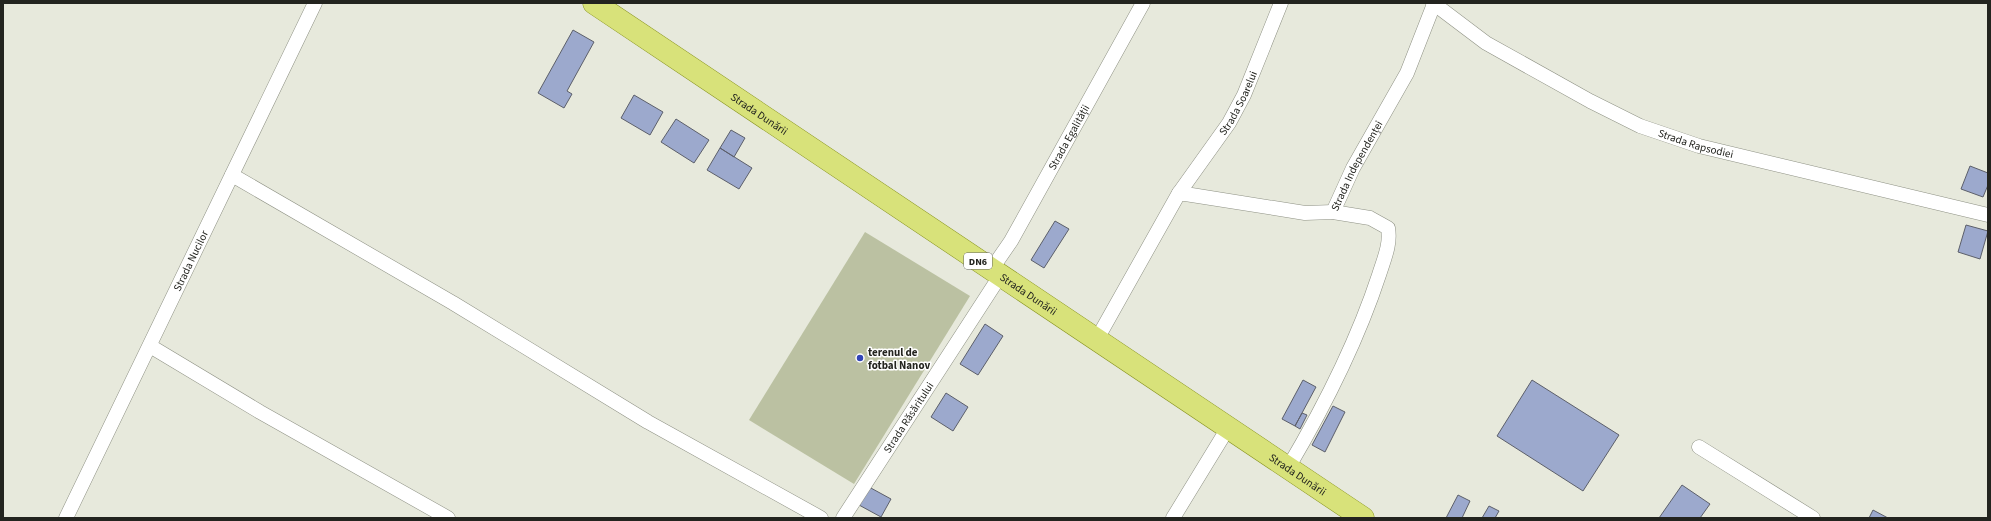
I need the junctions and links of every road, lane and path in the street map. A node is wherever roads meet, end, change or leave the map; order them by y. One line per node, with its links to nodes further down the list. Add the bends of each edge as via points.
1 (314, 3): 6 (street, Strada Nucilor)
2 (594, 3): 10 (main road, Strada Dunării / DN6)
3 (1143, 3): 10 (street, Strada Egalității, via 1011,241)
4 (1281, 3): 7 (street, Strada Soarelui, via 1239,105)
5 (1433, 3): 8 (street, Strada Independenței, via 1407,73 1353,168); 9 (street, Strada Rapsodiei, via 1486,43 1640,126 1699,146)
6 (232, 175): 12 (street, Strada Nucilor); 18 (street, via 453,303 648,422)
7 (1179, 193): 8 (street, via 1305,213); 11 (street, Strada Soarelui)
8 (1333, 212): 15 (street, Strada Independenței, via 1370,218 1388,228 1390,236 1370,303 1335,381)
9 (1988, 215)
10 (996, 273): 11 (main road, Strada Dunării / DN6); 19 (street, Strada Răsăritului)
11 (1097, 339): 13 (main road, Strada Dunării / DN6)
12 (150, 346): 16 (street, Strada Nucilor); 17 (street, via 260,412)
13 (1228, 428): 15 (main road, Strada Dunării / DN6); 20 (street)
14 (1699, 447): 22 (street)
15 (1288, 468): 21 (main road, Strada Dunării / DN6)
16 (66, 518)
17 (448, 518)
18 (821, 518)
19 (843, 518)
20 (1173, 518)
21 (1363, 518)
22 (1813, 518)

